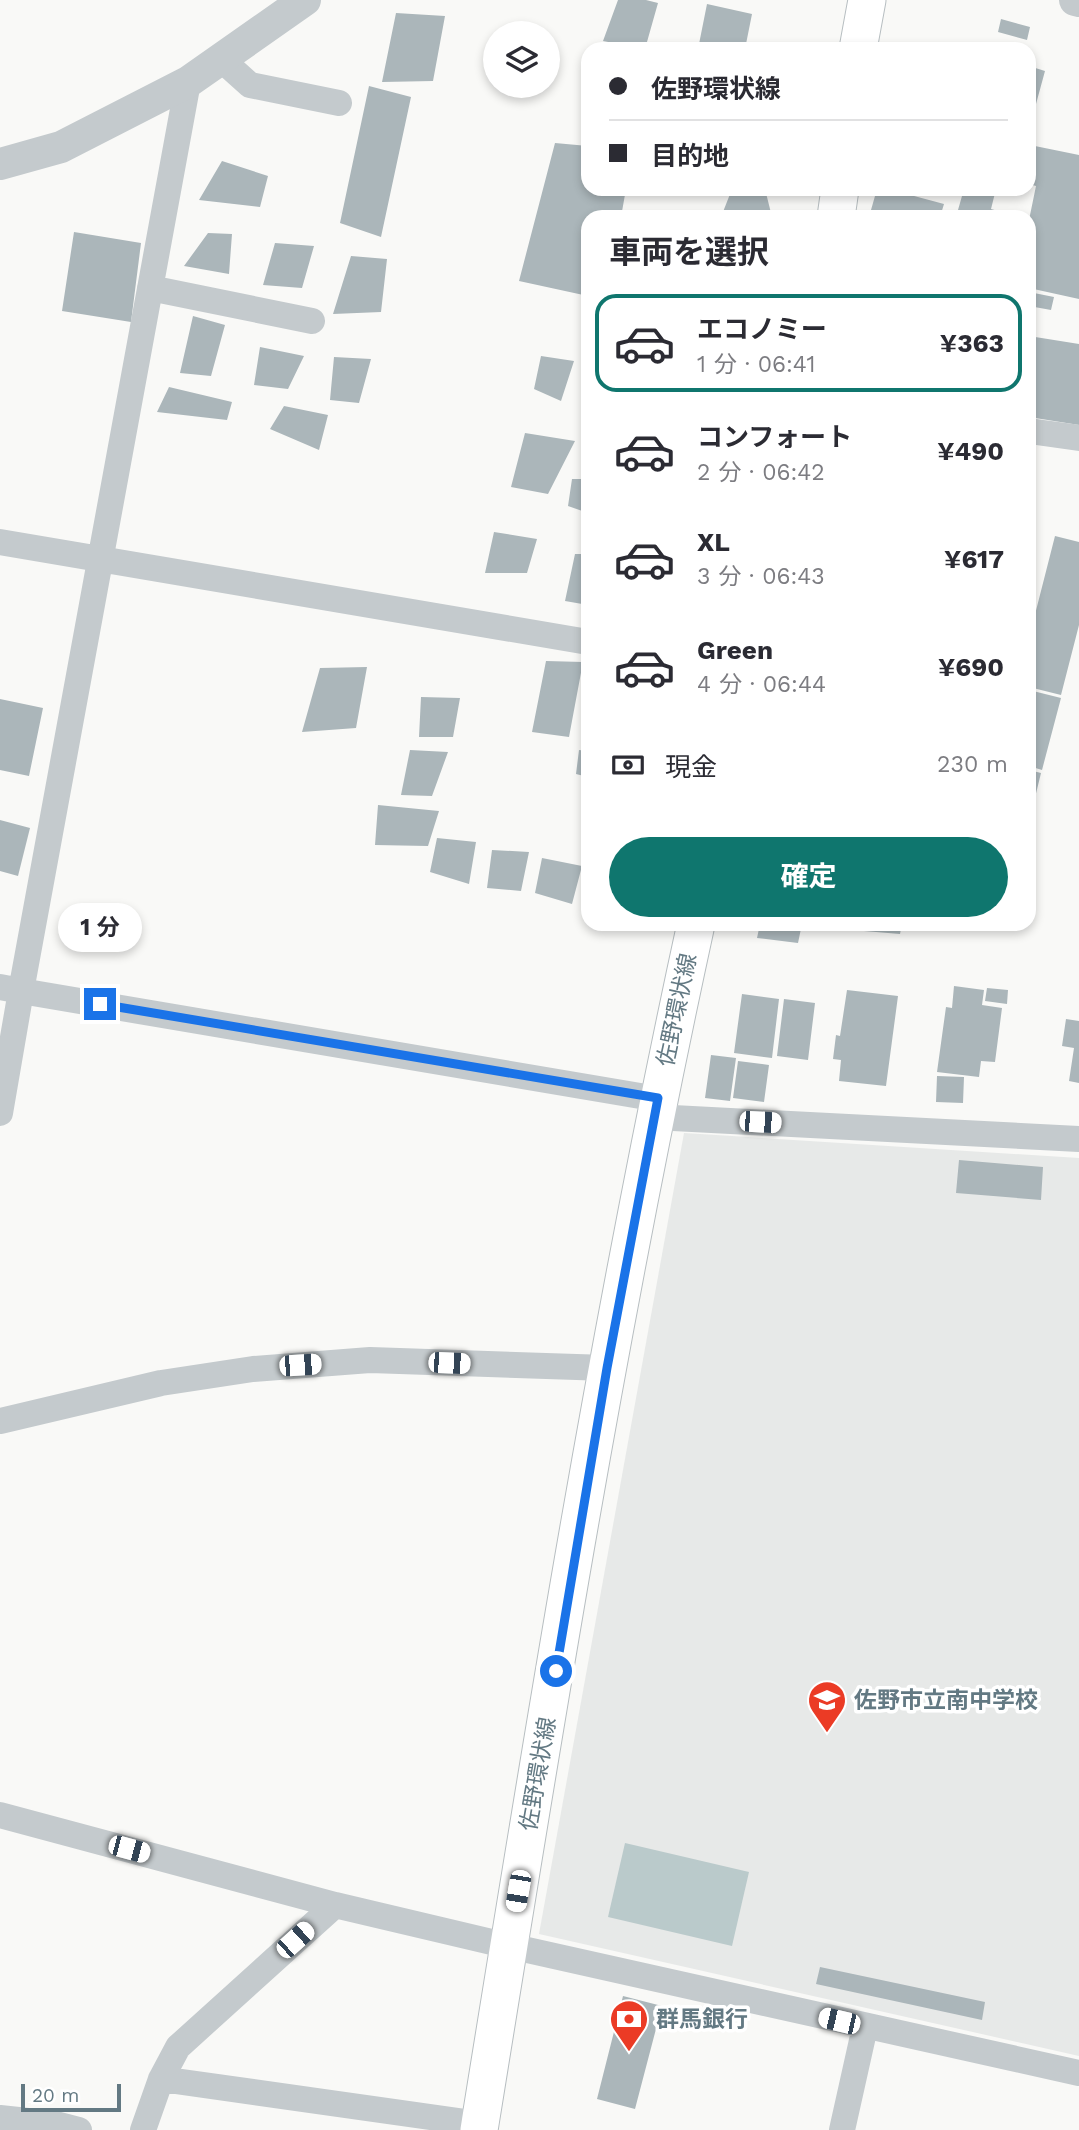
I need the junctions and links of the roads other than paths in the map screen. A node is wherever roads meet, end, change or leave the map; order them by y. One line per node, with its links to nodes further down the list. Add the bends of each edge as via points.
1 (305, 0): 4 (street)
2 (867, 0): 3 (main road)
3 (859, 42)
4 (221, 59): 5 (street); 6 (street, via 250,85)
5 (188, 82): 7 (street, via 61,147); 8 (street)
6 (340, 103)
7 (0, 164)
8 (150, 288): 9 (street); 13 (street)
9 (312, 321)
10 (1036, 432): 11 (street)
11 (1079, 438)
12 (0, 542): 13 (street)
13 (100, 559): 14 (street); 16 (street)
14 (581, 641)
15 (694, 931): 17 (main road, 佐野環状線)
16 (10, 989): 17 (street); 18 (street)
17 (656, 1108): 19 (street); 20 (main road, 佐野環状線)
18 (0, 1113)
19 (1079, 1139)
20 (607, 1368): 21 (street, via 370,1360 253,1368 161,1383); 24 (main road, 佐野環状線)
21 (0, 1421)
22 (0, 1815): 23 (street)
23 (335, 1905): 24 (street); 27 (street, via 178,2047)
24 (509, 1946): 25 (street); 29 (main road, 佐野環状線)
25 (865, 2027): 26 (street); 32 (street)
26 (1079, 2073)
27 (161, 2079): 29 (street); 31 (street)
28 (0, 2118): 30 (street)
29 (480, 2127)
30 (79, 2130)
31 (143, 2130)
32 (842, 2130)

